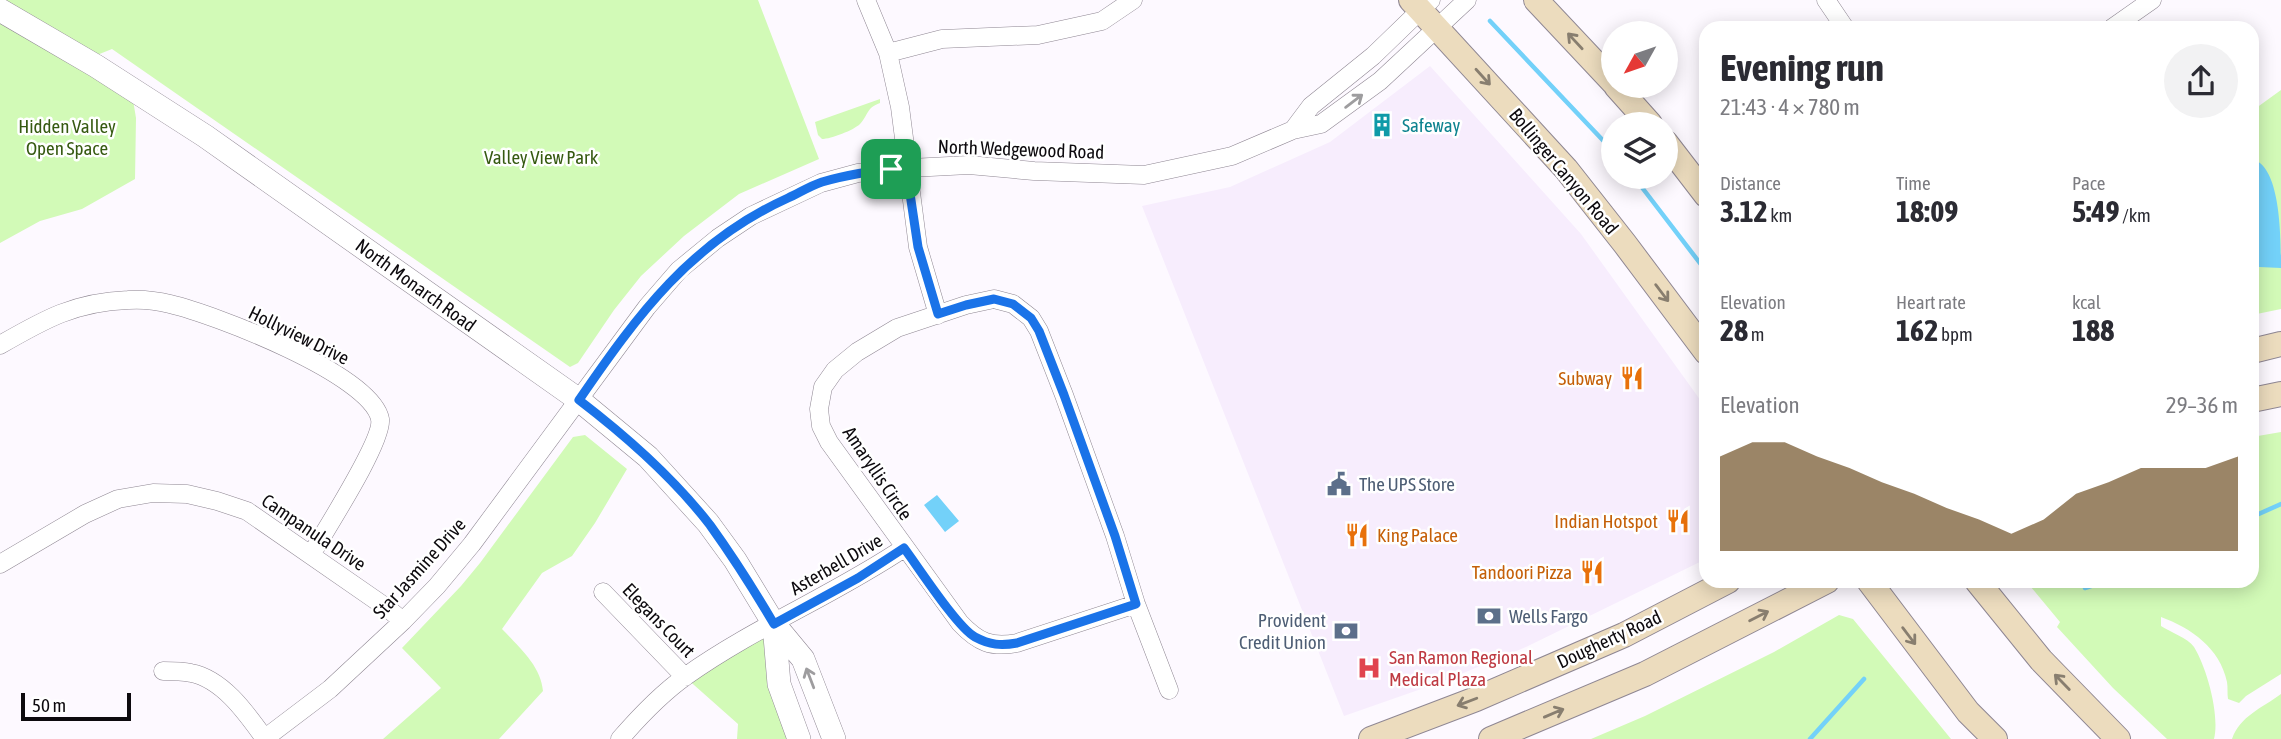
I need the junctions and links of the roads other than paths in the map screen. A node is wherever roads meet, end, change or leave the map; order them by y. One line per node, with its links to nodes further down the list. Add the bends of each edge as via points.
1 (866, 0): 11 (street)
2 (1133, 0): 11 (street, via 1102,21 1038,35 942,39)
3 (1467, 0): 7 (street, North Wedgewood Road)
4 (1536, 0): 12 (main road, one-way to 4)
5 (1826, 0): 9 (street)
6 (2152, 0): 10 (street)
7 (1425, 9): 16 (street, North Wedgewood Road, via 1311,106 1293,130 1232,156 1144,176 969,165); 19 (main road, Bollinger Canyon Road, one-way to 19, via 1566,169)
8 (0, 10): 25 (street, North Monarch Road, via 205,136)
9 (1840, 21)
10 (2122, 21)
11 (888, 52): 16 (street)
12 (1601, 69)
13 (1627, 98): 14 (main road)
14 (1640, 112)
15 (1678, 159): 17 (main road)
16 (906, 167): 18 (street, via 918,247); 25 (street, North Wedgewood Road, via 821,183 751,216 718,238 679,270)
17 (1699, 186)
18 (938, 314): 26 (street, Amaryllis Circle, via 897,328 857,352 823,387 819,409 829,442); 34 (street, Amaryllis Circle, via 994,299 1013,304 1031,318 1064,395)
19 (1699, 343)
20 (2281, 344): 22 (main road)
21 (0, 345): 27 (street, Hollyview Drive, via 41,321 85,304 131,300 170,304 259,334 338,375 370,400 380,419 377,436 341,508)
22 (2259, 349)
23 (2281, 394): 24 (main road)
24 (2259, 399)
25 (579, 400): 35 (street, Star Jasmine Drive, via 471,544); 36 (street, North Monarch Road, via 648,457 708,523)
26 (904, 548): 34 (street, Amaryllis Circle, via 960,623 992,645 1017,643); 36 (street, Asterbell Drive)
27 (311, 555): 28 (street, Campanula Drive, via 247,511 187,494 153,493 118,499 85,514); 35 (street, Campanula Drive)
28 (0, 564)
29 (1715, 588): 44 (main road, Dougherty Road, one-way to 44, via 1624,635)
30 (1812, 588): 45 (main road, one-way to 30, via 1645,674)
31 (1874, 588): 46 (main road, one-way to 46, via 1968,712)
32 (1983, 588): 47 (main road, one-way to 32, via 2041,660)
33 (603, 592): 38 (street, Elegans Court)
34 (1136, 604): 39 (street, Amaryllis Circle)
35 (403, 621): 40 (street, Star Jasmine Drive, via 330,690)
36 (774, 624): 38 (street, Asterbell Drive); 42 (street, North Monarch Road, via 779,684); 43 (street, North Monarch Road, one-way to 36, via 803,659)
37 (163, 671): 40 (street, via 193,673 213,682 240,706)
38 (685, 677): 41 (street, Asterbell Drive)
39 (1170, 690)
40 (264, 739)
41 (620, 739)
42 (799, 739)
43 (834, 739)
44 (1371, 739)
45 (1491, 739)
46 (1995, 739)
47 (2118, 739)

